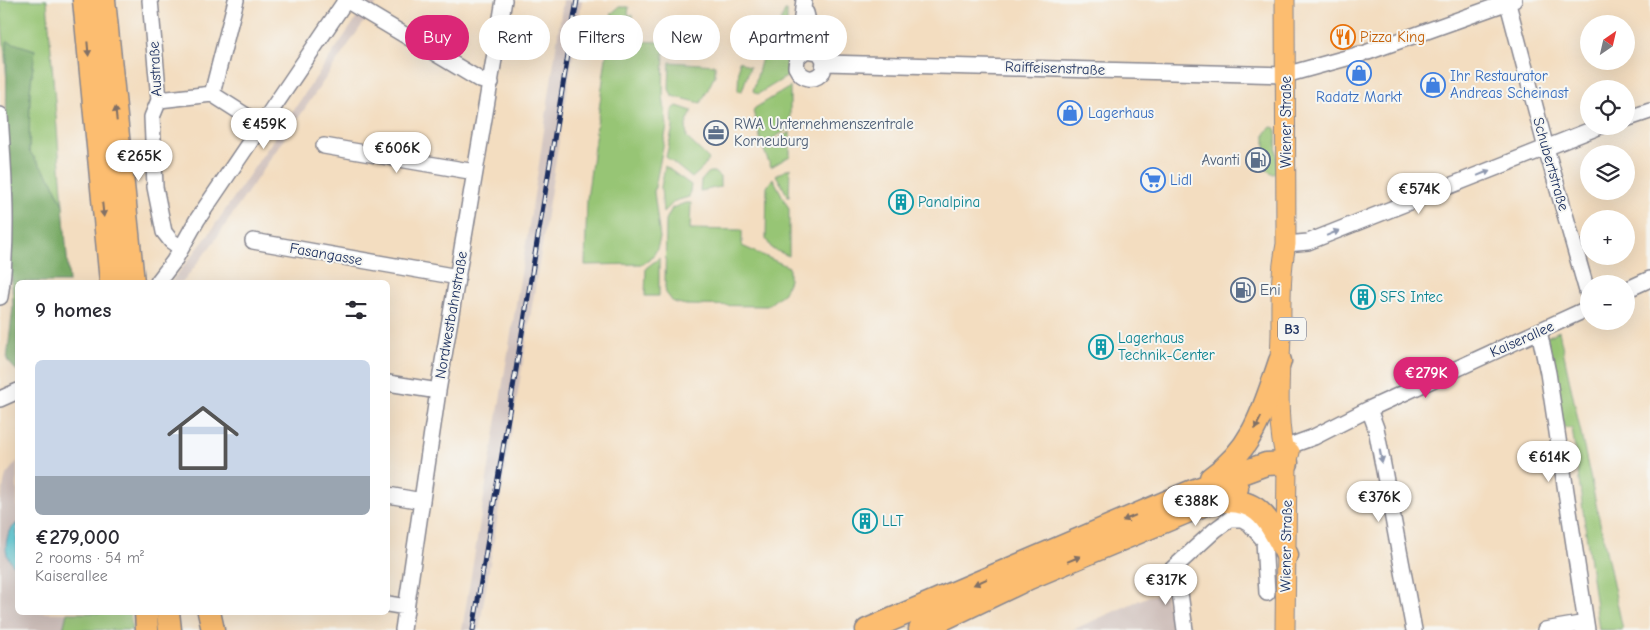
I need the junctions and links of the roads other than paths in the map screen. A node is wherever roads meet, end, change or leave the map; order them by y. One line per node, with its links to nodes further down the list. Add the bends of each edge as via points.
1 (84, 0): 33 (highway, one-way to 33)
2 (104, 0): 34 (highway, one-way to 2)
3 (150, 0): 18 (street, Austraße)
4 (236, 0): 17 (street)
5 (346, 0): 16 (street, via 480,80); 22 (street)
6 (504, 0): 16 (street, Nordwestbahnstraße)
7 (1286, 0): 15 (main road, Wiener Straße / B3)
8 (804, 1): 10 (street); 11 (street)
9 (1509, 1): 15 (street, Raiffeisenstraße, via 1365,53); 25 (street, Schubertstraße)
10 (801, 15)
11 (807, 15)
12 (798, 60): 14 (street, via 796,67 806,78 819,76)
13 (824, 60): 14 (street)
14 (825, 63): 15 (street, Raiffeisenstraße)
15 (1285, 75): 28 (main road, Wiener Straße / B3)
16 (491, 83): 26 (street, Nordwestbahnstraße)
17 (212, 94): 18 (street); 22 (street)
18 (159, 100): 29 (street, Austraße, via 152,117 155,187 164,232)
19 (1650, 111): 21 (street)
20 (0, 114): 37 (street, via 4,218 4,272)
21 (1635, 116)
22 (262, 126): 29 (street, via 196,220)
23 (1580, 134): 25 (street)
24 (324, 146): 26 (street)
25 (1546, 148): 28 (street, one-way to 25, via 1308,242); 30 (street, Schubertstraße)
26 (475, 172): 31 (street, Nordwestbahnstraße)
27 (253, 241): 31 (street, Fasangasse)
28 (1286, 244): 40 (main road, Wiener Straße / B3, via 1281,268); 46 (main road, Wiener Straße / B3, via 1292,268)
29 (181, 248): 35 (street)
30 (1582, 275)
31 (458, 277): 42 (street, Nordwestbahnstraße)
32 (1650, 279): 36 (street)
33 (127, 280)
34 (127, 280)
35 (159, 280)
36 (1635, 286)
37 (0, 297)
38 (1580, 312): 39 (street, Kaiserallee)
39 (1539, 331): 45 (street, Kaiserallee); 58 (street)
40 (1280, 361): 46 (main road, Wiener Straße / B3, via 1282,446); 48 (highway, one-way to 48, via 1261,416 1244,448 1218,472)
41 (390, 383): 42 (street)
42 (438, 391): 49 (street, Nordwestbahnstraße)
43 (15, 392): 44 (street)
44 (0, 399)
45 (1369, 409): 46 (street, Kaiserallee); 67 (street, one-way to 67, via 1376,428)
46 (1294, 450): 48 (highway); 50 (main road, Wiener Straße / B3)
47 (390, 495): 49 (street)
48 (1199, 497): 50 (highway, via 1242,502 1258,509 1270,523); 57 (highway, via 1029,578)
49 (422, 501): 53 (street, Nordwestbahnstraße)
50 (1286, 555): 66 (main road, Wiener Straße / B3)
51 (1267, 593): 65 (street, via 1264,540 1249,523 1230,519 1167,574 1180,593)
52 (390, 604): 53 (street)
53 (406, 607): 62 (street, Nordwestbahnstraße)
54 (146, 615): 59 (highway)
55 (168, 615): 60 (highway)
56 (210, 615): 61 (highway)
57 (917, 621): 63 (highway); 64 (highway)
58 (1587, 626): 68 (street)
59 (147, 630)
60 (170, 630)
61 (213, 630)
62 (403, 630)
63 (867, 630)
64 (884, 630)
65 (1185, 630)
66 (1285, 630)
67 (1414, 630)
68 (1545, 630)

